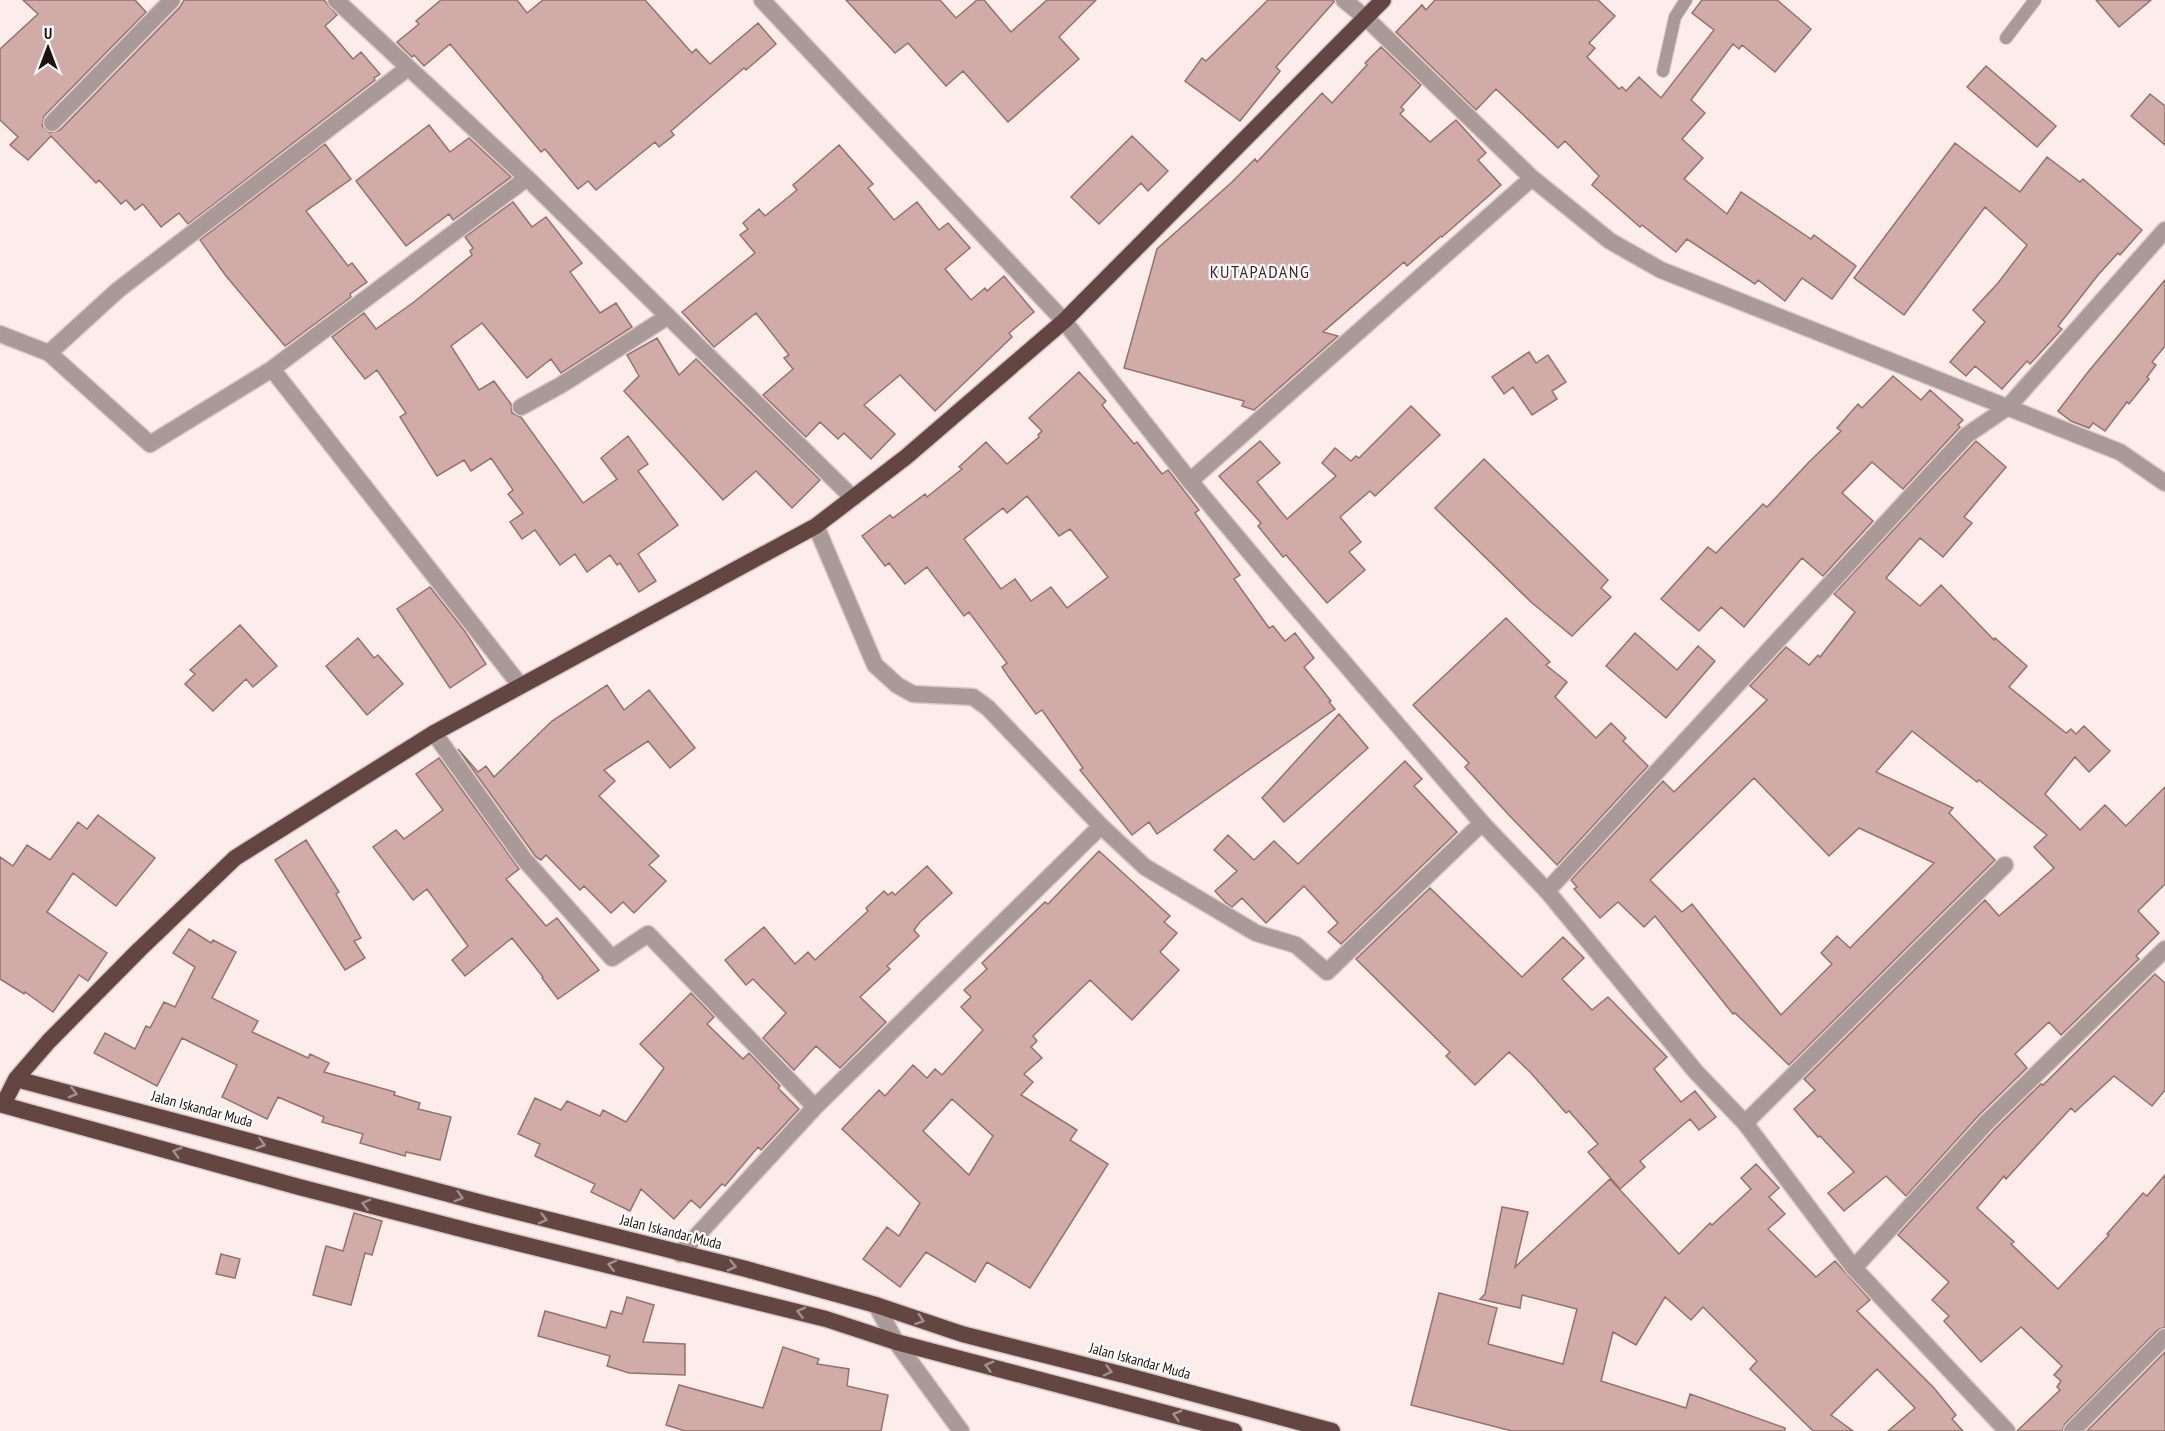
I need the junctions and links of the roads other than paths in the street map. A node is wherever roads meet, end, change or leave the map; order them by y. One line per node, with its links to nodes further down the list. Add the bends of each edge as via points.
1 (172, 0): 12 (street)
2 (336, 0): 10 (street)
3 (762, 0): 17 (street)
4 (1344, 0): 8 (street)
5 (1383, 0): 8 (highway)
6 (1686, 0): 11 (lane, via 1675,17)
7 (2036, 0): 9 (lane)
8 (1366, 18): 14 (street); 17 (highway)
9 (2006, 38)
10 (408, 68): 13 (street); 19 (street, via 118,290)
11 (1663, 71)
12 (52, 123)
13 (527, 178): 16 (street); 20 (street)
14 (1532, 178): 22 (street, via 1610,241 1661,270); 23 (street)
15 (2165, 230): 22 (street)
16 (667, 317): 21 (street, via 561,386); 25 (street)
17 (1064, 321): 23 (street); 25 (highway)
18 (0, 334): 19 (street)
19 (49, 353): 20 (street, via 150,444)
20 (272, 369): 27 (street)
21 (521, 407)
22 (2008, 407): 24 (street, via 2120,452); 32 (street, via 1967,435)
23 (1190, 481): 29 (street)
24 (2165, 483)
25 (853, 498): 26 (highway)
26 (816, 526): 27 (highway); 30 (street, via 875,665 913,694 973,697)
27 (520, 685): 28 (highway)
28 (434, 733): 34 (highway, via 235,858 139,950); 37 (street, via 524,859 612,958 648,934)
29 (1482, 823): 30 (street, via 1327,972 1296,945 1256,933 1145,867); 32 (street)
30 (1101, 826): 37 (street)
31 (2005, 865): 38 (street)
32 (1547, 891): 38 (street, via 1696,1072)
33 (2165, 949): 40 (street, via 1987,1122)
34 (16, 1079): 35 (street); 36 (highway); 39 (highway, Jalan Iskandar Muda, one-way to 39)
35 (0, 1085)
36 (2, 1104): 43 (highway, one-way to 36, via 826,1319 299,1187)
37 (815, 1107): 39 (street)
38 (1745, 1124): 40 (street)
39 (680, 1254): 41 (highway, Jalan Iskandar Muda, one-way to 41)
40 (1854, 1268): 47 (street)
41 (876, 1305): 43 (street); 46 (highway, Jalan Iskandar Muda, one-way to 46, via 962,1334)
42 (2165, 1337): 48 (street)
43 (896, 1342): 44 (street); 45 (highway, one-way to 43)
44 (961, 1431)
45 (1234, 1431)
46 (1332, 1431)
47 (2007, 1431)
48 (2072, 1431)

